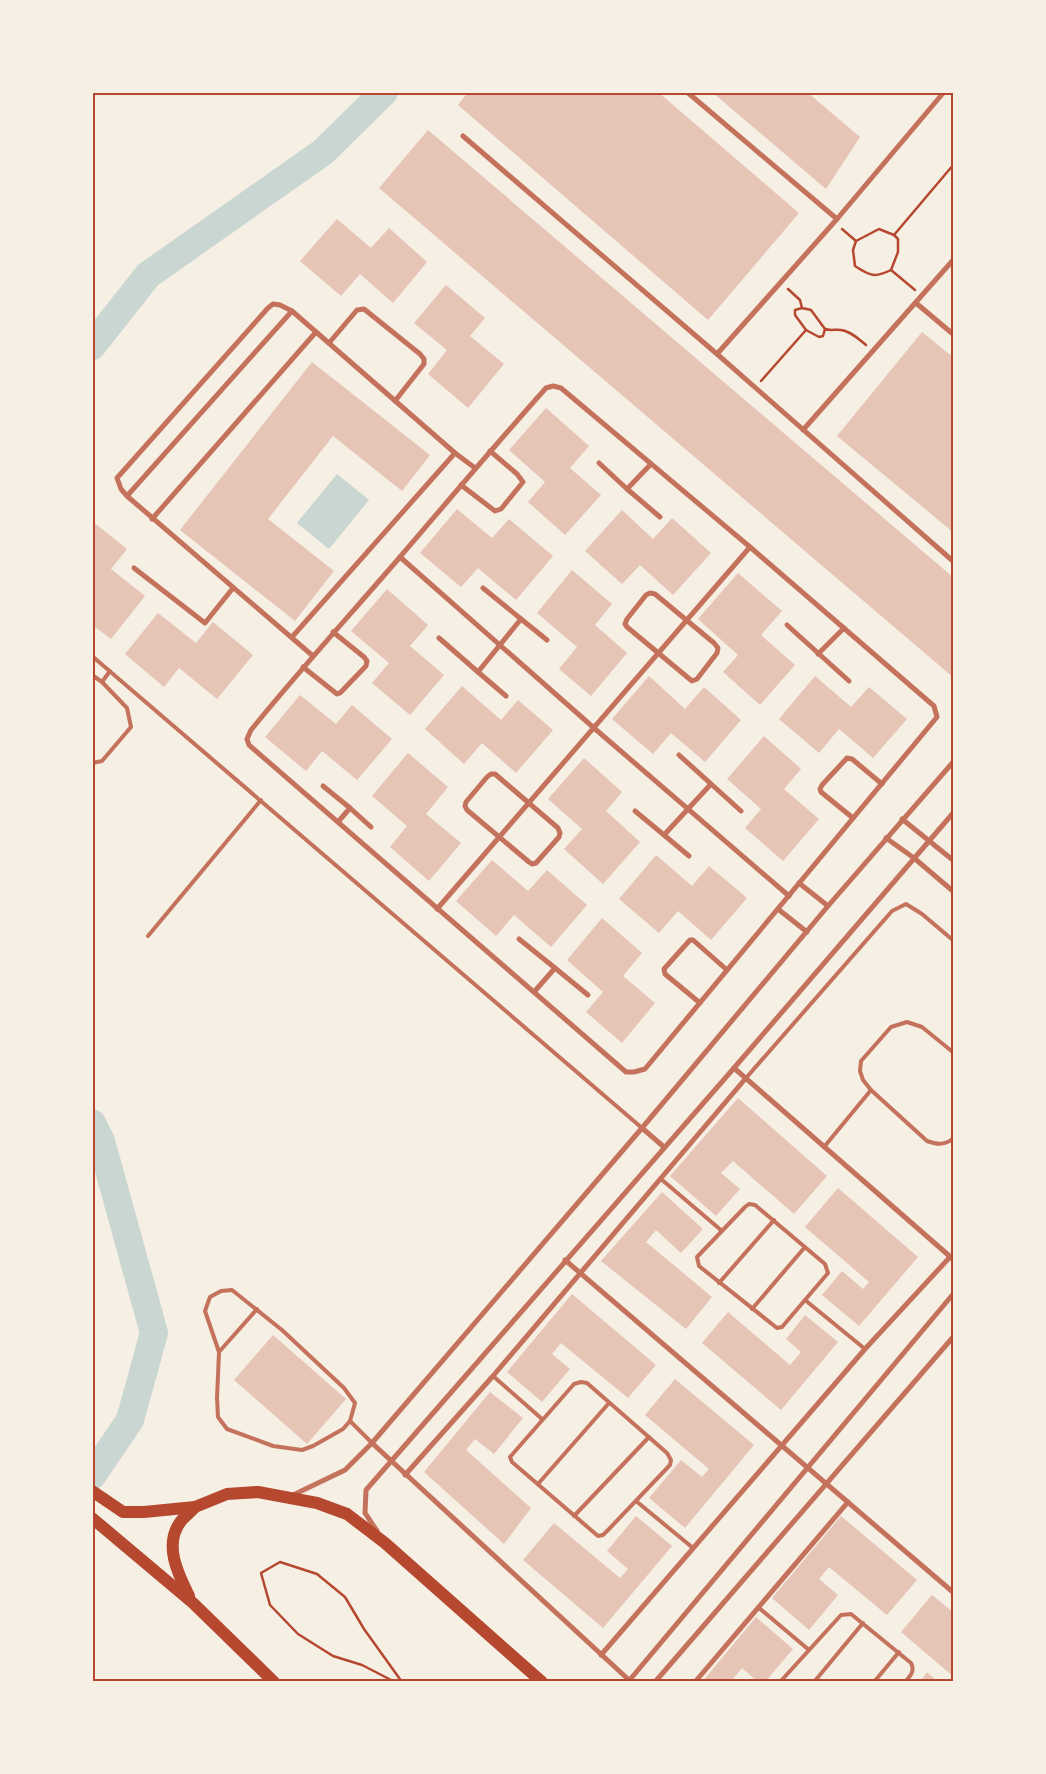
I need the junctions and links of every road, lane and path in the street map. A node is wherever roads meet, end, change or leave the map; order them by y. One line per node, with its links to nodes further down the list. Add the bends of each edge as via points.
1 (687, 92): 5 (street)
2 (944, 92): 5 (street)
3 (463, 136): 21 (street)
4 (954, 164): 6 (path)
5 (835, 221): 7 (path); 10 (street)
6 (894, 235): 7 (path, via 879,229); 9 (path, via 898,239 898,252)
7 (856, 241): 9 (path, via 853,250 855,266 875,276)
8 (954, 259): 11 (street)
9 (891, 270): 11 (path)
10 (780, 283): 13 (path, via 800,300); 21 (street)
11 (922, 296): 12 (street)
12 (916, 303): 18 (street); 20 (street)
13 (802, 308): 15 (path, via 811,310); 16 (path, via 795,310 795,315)
14 (292, 311): 17 (street); 32 (street); 32 (street, via 274,304 268,308 117,478)
15 (825, 329): 16 (path, via 823,336 819,337); 20 (path, via 846,331)
16 (806, 330): 22 (path)
17 (316, 332): 19 (street); 34 (street)
18 (954, 335)
19 (329, 343): 23 (street); 23 (street, via 357,310 364,309 420,354 424,364)
20 (872, 352): 24 (street)
21 (717, 354): 22 (street)
22 (755, 388): 24 (street)
23 (395, 401): 26 (street)
24 (803, 430): 37 (street)
25 (490, 450): 28 (street, via 546,388 553,386 561,388); 29 (street); 30 (street, via 523,482 501,509 495,511)
26 (455, 453): 29 (street); 46 (street)
27 (599, 463): 31 (street)
28 (651, 464): 31 (street); 35 (street)
29 (475, 468): 30 (street)
30 (461, 484): 36 (street)
31 (627, 489): 33 (street)
32 (127, 496): 34 (street)
33 (660, 517)
34 (152, 519): 39 (street)
35 (750, 547): 42 (street); 44 (street)
36 (400, 557): 45 (street); 49 (street)
37 (954, 562)
38 (134, 568): 39 (street, via 205,624)
39 (233, 588): 46 (street)
40 (483, 588): 41 (street)
41 (521, 619): 48 (street); 49 (street)
42 (687, 620): 50 (street); 50 (street, via 718,648 697,679 692,681); 50 (street, via 655,594 646,594 625,624)
43 (787, 625): 51 (street)
44 (844, 628): 51 (street); 66 (street, via 937,711 937,717)
45 (333, 632): 53 (street); 54 (street, via 364,657 366,666 337,694)
46 (292, 637): 53 (street)
47 (439, 638): 56 (street)
48 (546, 640)
49 (500, 645): 56 (street); 61 (street)
50 (658, 653): 61 (street)
51 (818, 654): 58 (street)
52 (92, 656): 55 (lane)
53 (313, 656): 54 (street)
54 (303, 667): 77 (street, via 246,738 248,745)
55 (110, 671): 59 (lane); 68 (lane)
56 (478, 672): 60 (street)
57 (92, 675): 59 (lane)
58 (849, 681)
59 (102, 682): 64 (lane, via 127,708 131,726 102,761)
60 (506, 696)
61 (594, 728): 69 (street); 71 (street)
62 (679, 755): 65 (street)
63 (954, 761): 76 (street)
64 (92, 762)
65 (711, 784): 71 (street); 73 (street)
66 (882, 784): 75 (street); 75 (street, via 848,758 822,786 821,792)
67 (323, 786): 70 (street)
68 (261, 800): 93 (lane); 105 (lane)
69 (528, 803): 80 (street); 80 (street, via 558,828 559,838 532,864); 80 (street, via 495,774 487,777 465,806)
70 (350, 808): 77 (street); 78 (street)
71 (688, 809): 79 (street); 88 (street)
72 (635, 811): 79 (street)
73 (741, 811)
74 (954, 812): 82 (street)
75 (853, 818): 86 (street)
76 (902, 819): 81 (street); 82 (street)
77 (338, 822): 90 (street)
78 (371, 827)
79 (664, 835): 83 (street)
80 (499, 837): 90 (street)
81 (886, 838): 84 (street); 89 (street)
82 (929, 840): 84 (street); 85 (street)
83 (689, 856)
84 (914, 858): 87 (street); 102 (street)
85 (954, 861)
86 (799, 883): 88 (street); 89 (street)
87 (954, 892)
88 (789, 896): 91 (street)
89 (828, 906): 92 (street)
90 (437, 909): 98 (street)
91 (778, 909): 92 (street); 97 (street)
92 (806, 932): 105 (street)
93 (148, 936)
94 (519, 939): 96 (street)
95 (954, 941): 103 (lane, via 906,904 892,911)
96 (555, 968): 98 (street); 99 (street)
97 (728, 970): 100 (street); 100 (street, via 693,940 664,969 665,974)
98 (534, 992): 100 (street, via 626,1072 645,1069)
99 (588, 995)
100 (700, 1003)
101 (954, 1053): 104 (lane, via 922,1026 907,1022 892,1027 861,1061 863,1080)
102 (734, 1068): 103 (street); 107 (street)
103 (746, 1078): 108 (street); 109 (street)
104 (871, 1090): 106 (lane, via 927,1141 947,1143); 108 (lane)
105 (642, 1128): 107 (street); 129 (street)
106 (954, 1138)
107 (664, 1147): 114 (street)
108 (824, 1147): 113 (street)
109 (661, 1179): 111 (lane); 115 (street)
110 (774, 1220): 111 (lane, via 750,1204); 112 (lane); 116 (lane)
111 (722, 1231): 116 (lane, via 697,1257 699,1266)
112 (805, 1247): 118 (lane, via 825,1264 828,1273); 120 (lane)
113 (952, 1256): 122 (street)
114 (565, 1260): 115 (street); 131 (street)
115 (580, 1273): 124 (street); 130 (street)
116 (719, 1283): 120 (lane)
117 (954, 1293): 132 (street)
118 (805, 1300): 120 (lane, via 782,1327 777,1328); 122 (lane)
119 (257, 1309): 123 (lane); 123 (lane, via 232,1290 210,1297 205,1312); 127 (lane, via 344,1388 355,1403)
120 (752, 1309)
121 (954, 1336): 134 (street)
122 (864, 1349): 130 (street)
123 (219, 1352): 127 (lane, via 218,1417 226,1429 273,1446 302,1450 343,1429)
124 (493, 1376): 126 (lane); 133 (street)
125 (610, 1403): 126 (lane, via 587,1383 581,1382 574,1384); 128 (lane); 135 (lane)
126 (542, 1419): 135 (lane, via 510,1457)
127 (350, 1421): 129 (lane)
128 (649, 1437): 138 (lane, via 667,1453 670,1465); 141 (lane)
129 (372, 1443): 131 (street); 137 (street, via 346,1470)
130 (781, 1446): 132 (street); 144 (street)
131 (390, 1461): 133 (street); 143 (street, via 366,1490 365,1513)
132 (808, 1468): 134 (street); 153 (street)
133 (405, 1475): 151 (street)
134 (825, 1483): 139 (street); 157 (street)
135 (538, 1484): 141 (lane)
136 (96, 1494): 140 (highway, via 122,1512)
137 (290, 1497): 140 (highway, via 258,1492 227,1494); 143 (highway, via 347,1514)
138 (636, 1500): 141 (lane, via 598,1536); 144 (lane)
139 (848, 1502): 145 (street); 147 (street)
140 (195, 1507): 146 (highway, via 180,1523 173,1541 174,1561)
141 (574, 1516)
142 (92, 1518): 146 (highway)
143 (385, 1543): 156 (highway)
144 (693, 1548): 151 (street)
145 (954, 1593)
146 (193, 1603): 152 (highway)
147 (758, 1607): 149 (lane); 158 (street)
148 (863, 1623): 149 (lane, via 851,1614 841,1615); 150 (lane); 160 (lane)
149 (809, 1650): 159 (lane)
150 (899, 1652): 161 (lane); 162 (lane, via 913,1667)
151 (601, 1655): 153 (street)
152 (268, 1679)
153 (628, 1681)
154 (395, 1682): 155 (path, via 362,1665 333,1656 298,1634 270,1606 260,1573 280,1562 318,1574 345,1597 364,1630)
155 (402, 1682)
156 (542, 1682)
157 (655, 1682)
158 (696, 1682)
159 (780, 1682)
160 (814, 1682)
161 (874, 1682)
162 (905, 1682)

